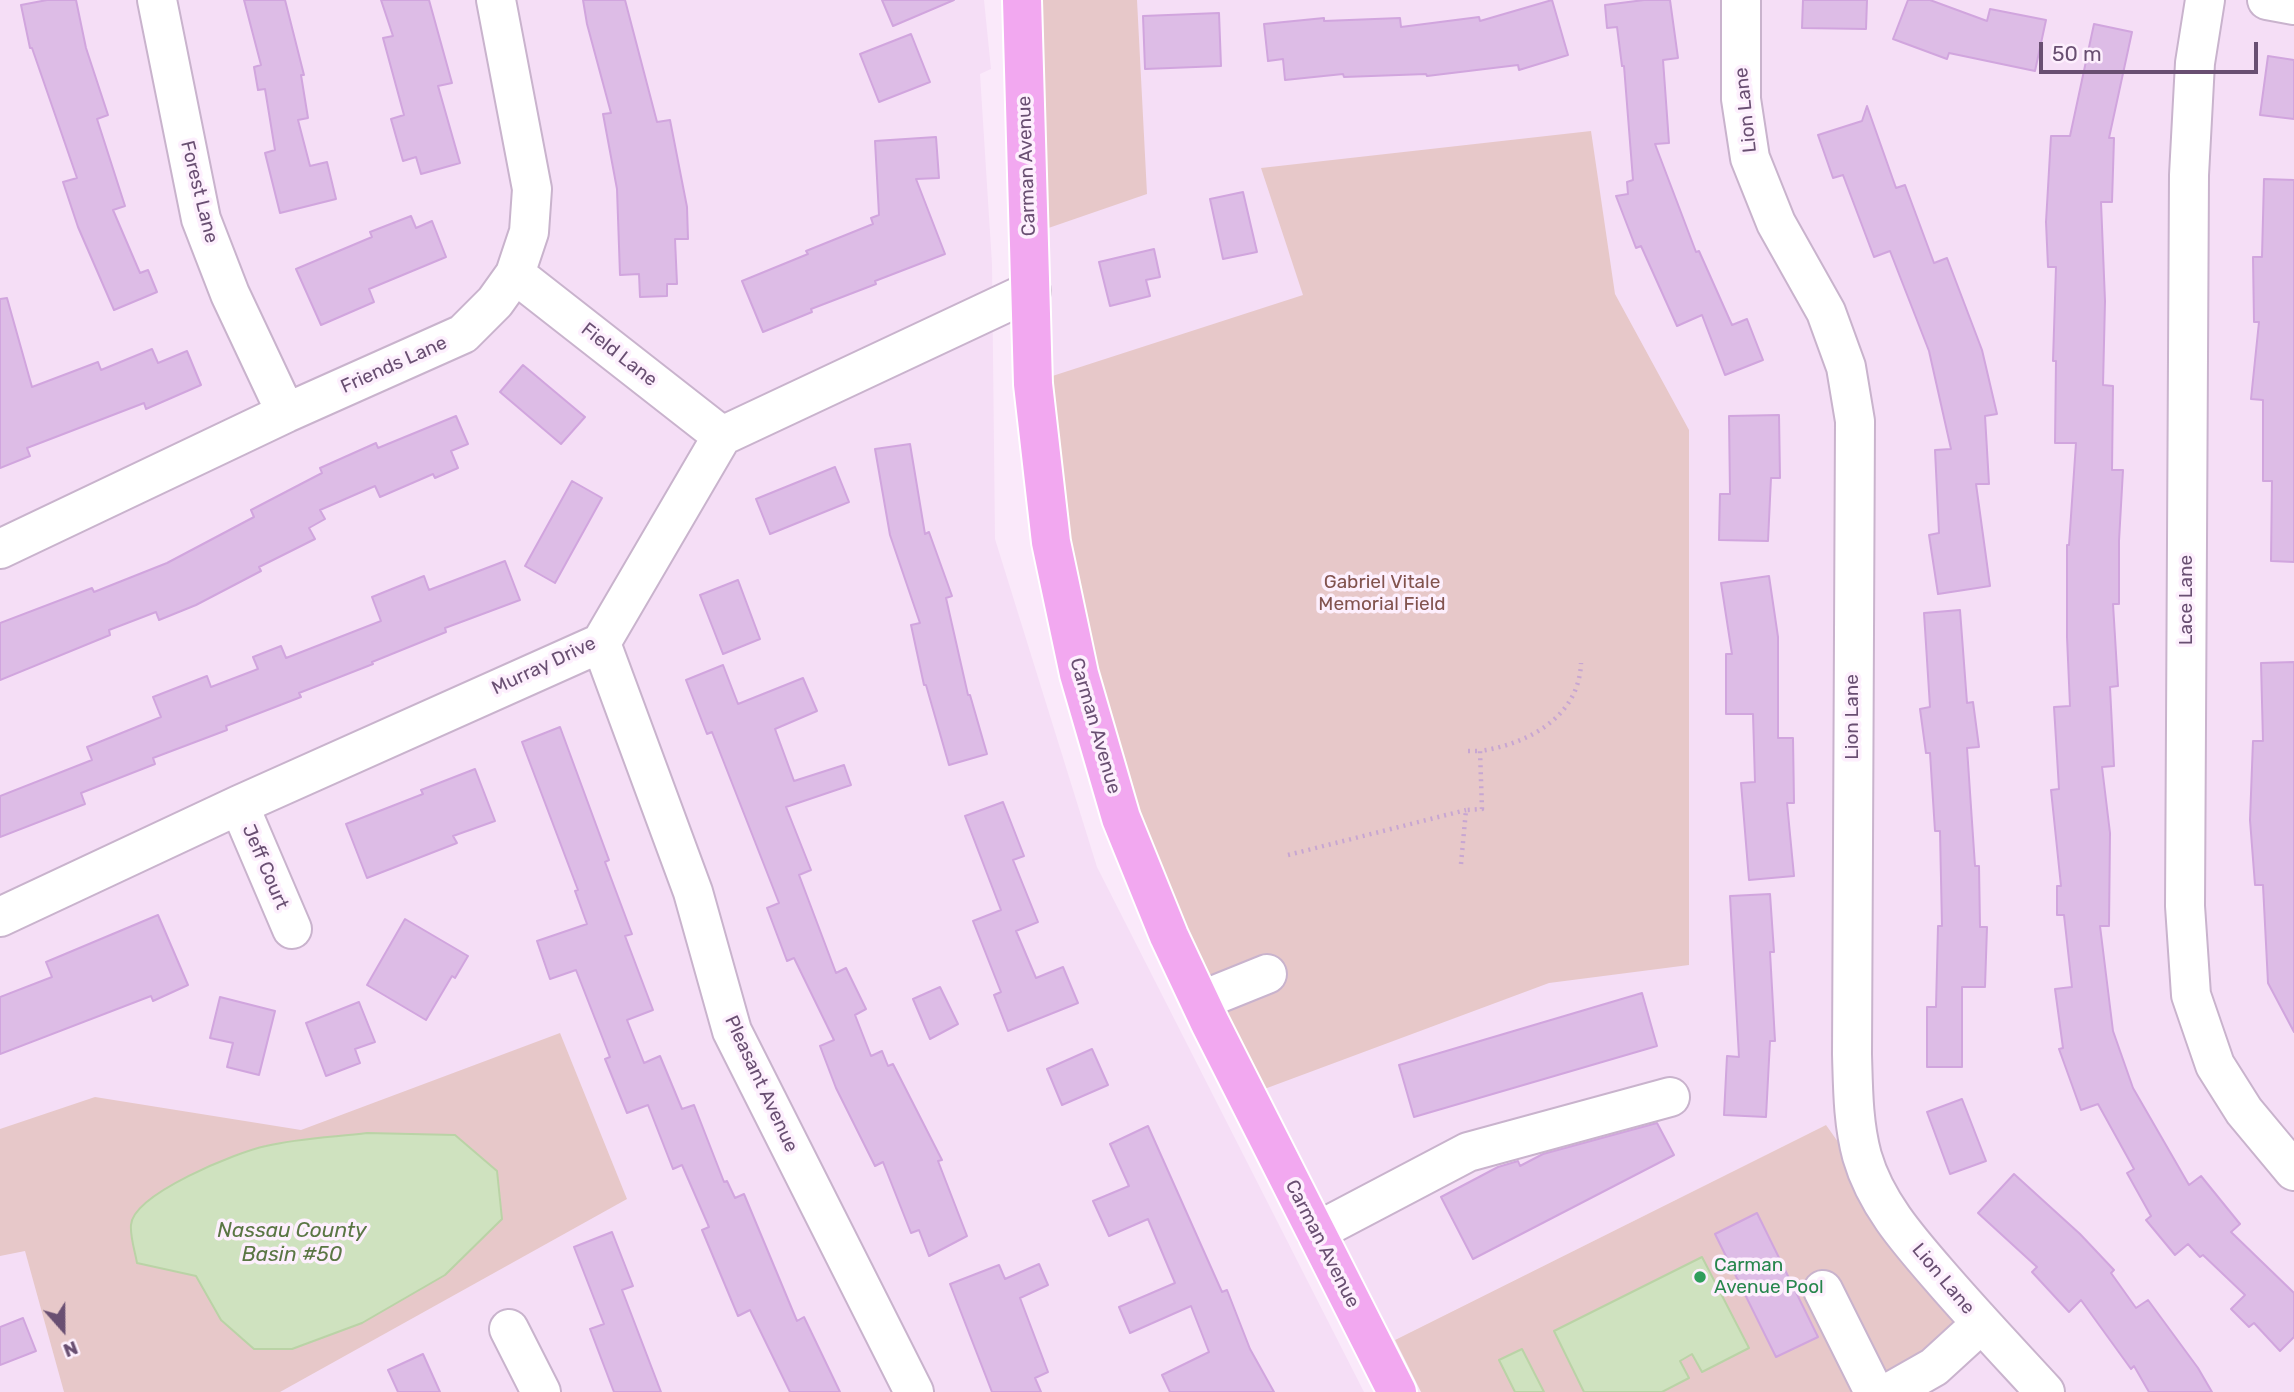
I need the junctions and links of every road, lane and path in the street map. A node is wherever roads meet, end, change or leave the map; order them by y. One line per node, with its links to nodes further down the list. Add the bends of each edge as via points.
1 (157, 0): 10 (street, Forest Lane, via 201,219 229,294)
2 (496, 0): 8 (street, Friends Lane, via 533,189 529,232)
3 (1022, 0): 9 (main road, Carman Avenue)
4 (1741, 0): 29 (street, Lion Lane, via 1741,99 1750,158 1776,223 1826,312 1846,367 1855,421 1855,1127 1884,1207)
5 (2205, 0): 26 (street, Lace Lane, via 2195,63 2189,175 2185,906 2191,995 2215,1065 2244,1111)
6 (2267, 0): 7 (street)
7 (2294, 5)
8 (515, 274): 10 (street, Friends Lane, via 463,334); 11 (street, Field Lane)
9 (1031, 291): 11 (street); 24 (main road, Carman Avenue, via 1033,384 1051,542 1079,674 1121,818)
10 (286, 412): 12 (street, Friends Lane)
11 (722, 436): 13 (street, Murray Drive)
12 (0, 549)
13 (601, 642): 17 (street, Murray Drive); 32 (street, Pleasant Avenue, via 694,892 732,1031)
14 (1581, 663): 16 (path, via 1580,682 1557,717 1534,735)
15 (1468, 751): 16 (path)
16 (1480, 751): 18 (path, via 1482,809)
17 (239, 805): 21 (street, Murray Drive); 22 (street, Jeff Court)
18 (1466, 810): 19 (path); 20 (path)
19 (1289, 855)
20 (1461, 864)
21 (0, 917)
22 (292, 929)
23 (1267, 974): 24 (street)
24 (1200, 1001): 27 (main road, Carman Avenue)
25 (1670, 1097): 27 (street, via 1468,1152)
26 (2294, 1171)
27 (1316, 1232): 33 (main road, Carman Avenue)
28 (1823, 1290): 34 (street)
29 (1981, 1324): 35 (street, via 1934,1367); 36 (street, Lion Lane)
30 (509, 1329): 31 (street)
31 (541, 1392)
32 (914, 1392)
33 (1397, 1392)
34 (1874, 1392)
35 (1890, 1392)
36 (2045, 1392)

